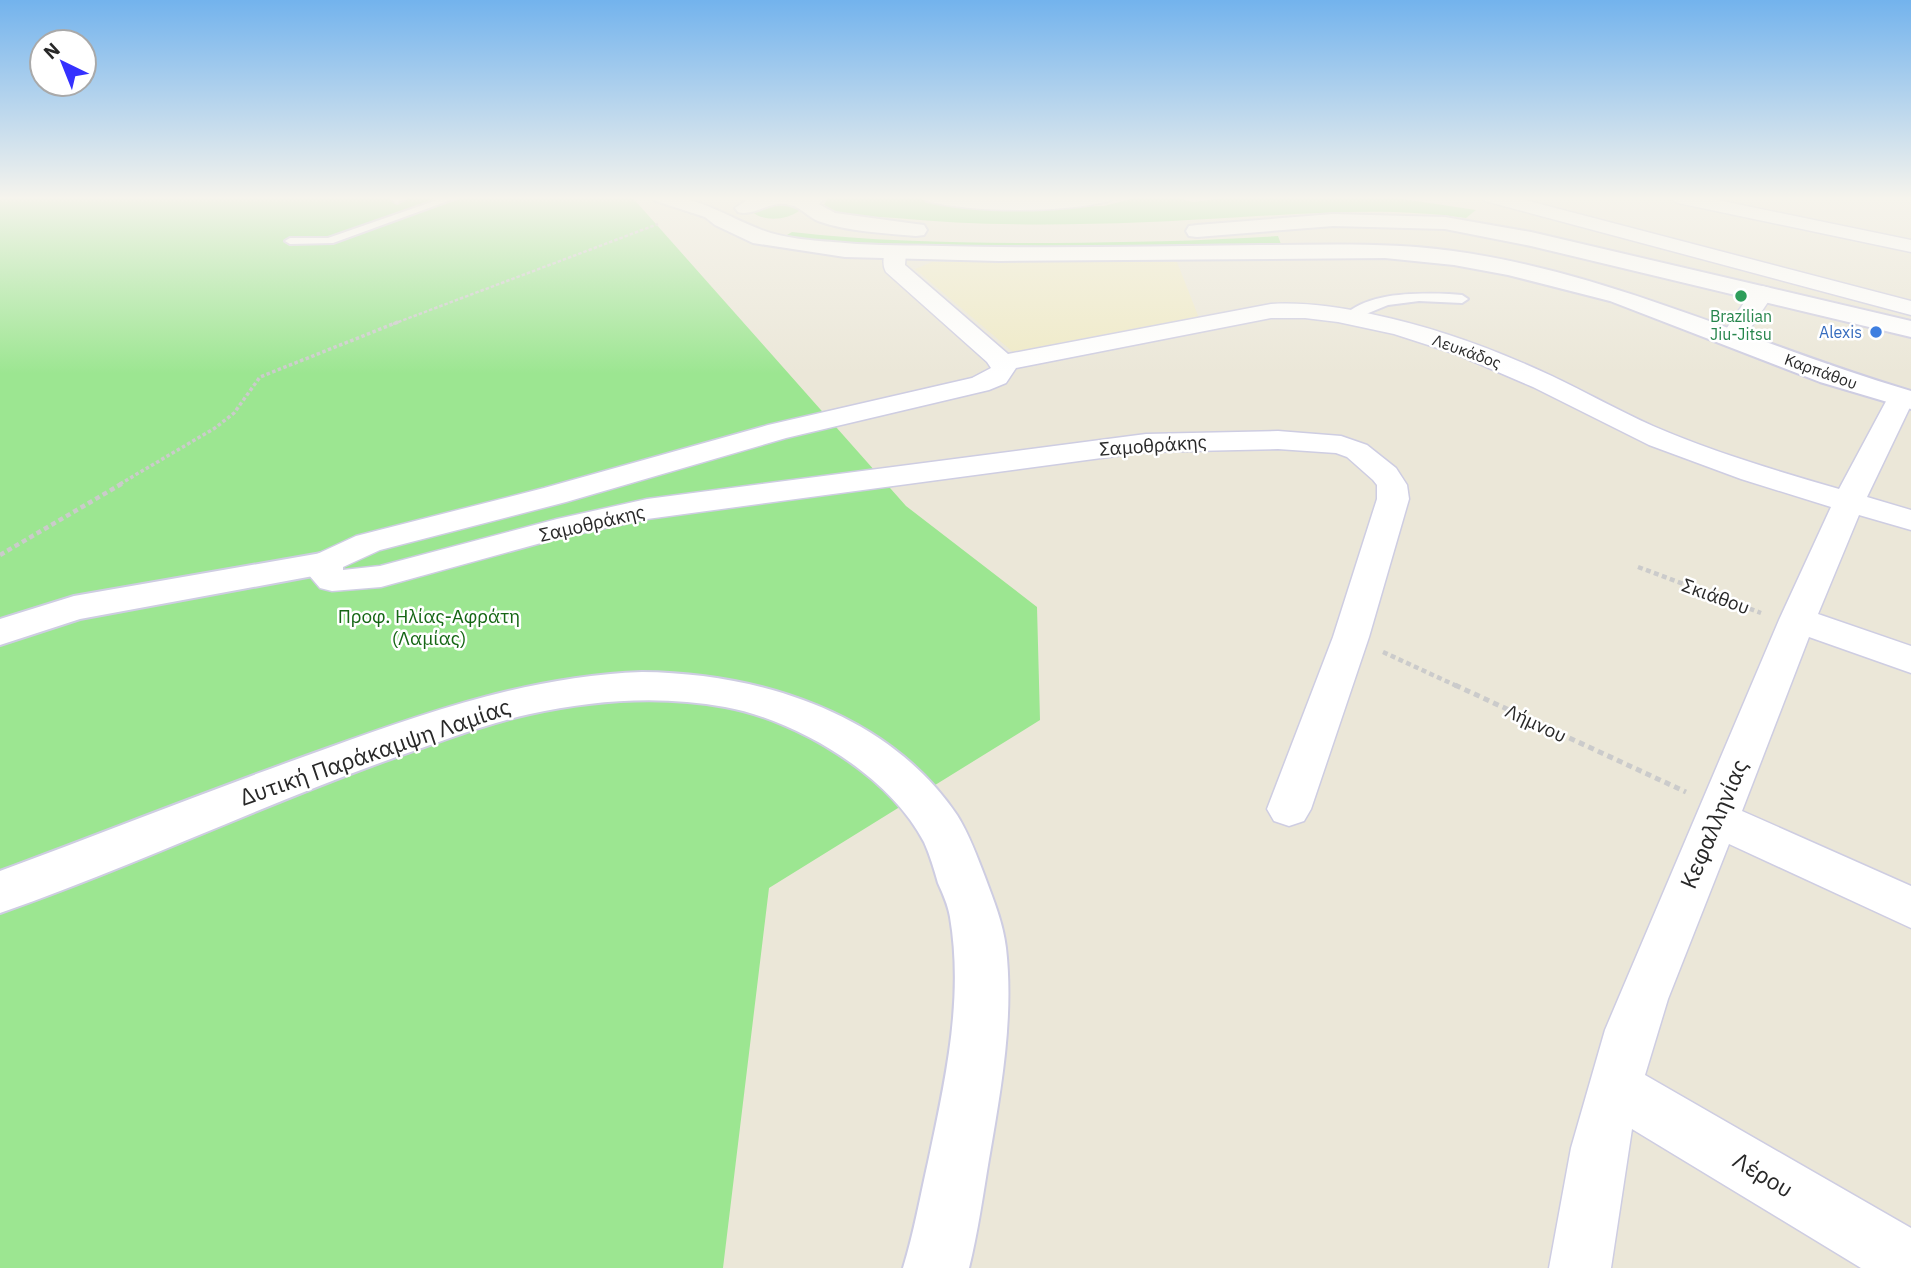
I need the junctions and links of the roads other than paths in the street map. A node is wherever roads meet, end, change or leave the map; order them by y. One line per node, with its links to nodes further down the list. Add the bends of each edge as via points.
1 (895, 256): 12 (street, via 894,267)
2 (1439, 256): 11 (main road, Καρπάθου, via 1509,268 1619,296)
3 (1604, 256): 5 (main road)
4 (1715, 256): 7 (street)
5 (1762, 293): 9 (main road); 11 (street)
6 (1462, 299): 8 (lane, via 1403,300 1363,308)
7 (1911, 308)
8 (1349, 317): 12 (street, Λευκάδος, via 1271,311); 14 (street, Λευκάδος, via 1472,351 1661,440)
9 (1911, 328)
10 (1268, 331): 12 (street, via 1219,346 1062,371)
11 (1732, 338): 13 (main road, Καρπάθου)
12 (1003, 366): 16 (street, Σαμοθράκης, via 997,377 980,384 814,421 368,543)
13 (1906, 399): 14 (street, Κεφαλληνίας)
14 (1848, 501): 15 (street, Λευκάδος); 17 (street, Κεφαλληνίας)
15 (1911, 520)
16 (327, 563): 18 (main road, via 74,608); 20 (street, Σαμοθράκης, via 325,574 332,580 356,581 617,515 719,498 854,484 1114,446 1219,440 1323,442 1357,451 1385,474 1393,499 1351,637)
17 (1796, 623): 19 (street); 21 (street, Κεφαλληνίας)
18 (0, 632)
19 (1911, 660)
20 (1289, 809)
21 (1719, 814): 23 (street); 24 (street, Κεφαλληνίας, via 1662,949)
22 (0, 892): 26 (main road, Δυτική Παράκαμψη Λαμίας, via 326,766 529,699 650,685 734,694 780,707 853,745 910,791 942,831 975,914 981,952 980,997 970,1105)
23 (1911, 908)
24 (1615, 1087): 25 (street, Λέρου); 27 (street, Κεφαλληνίας)
25 (1911, 1263)
26 (936, 1268)
27 (1580, 1268)

